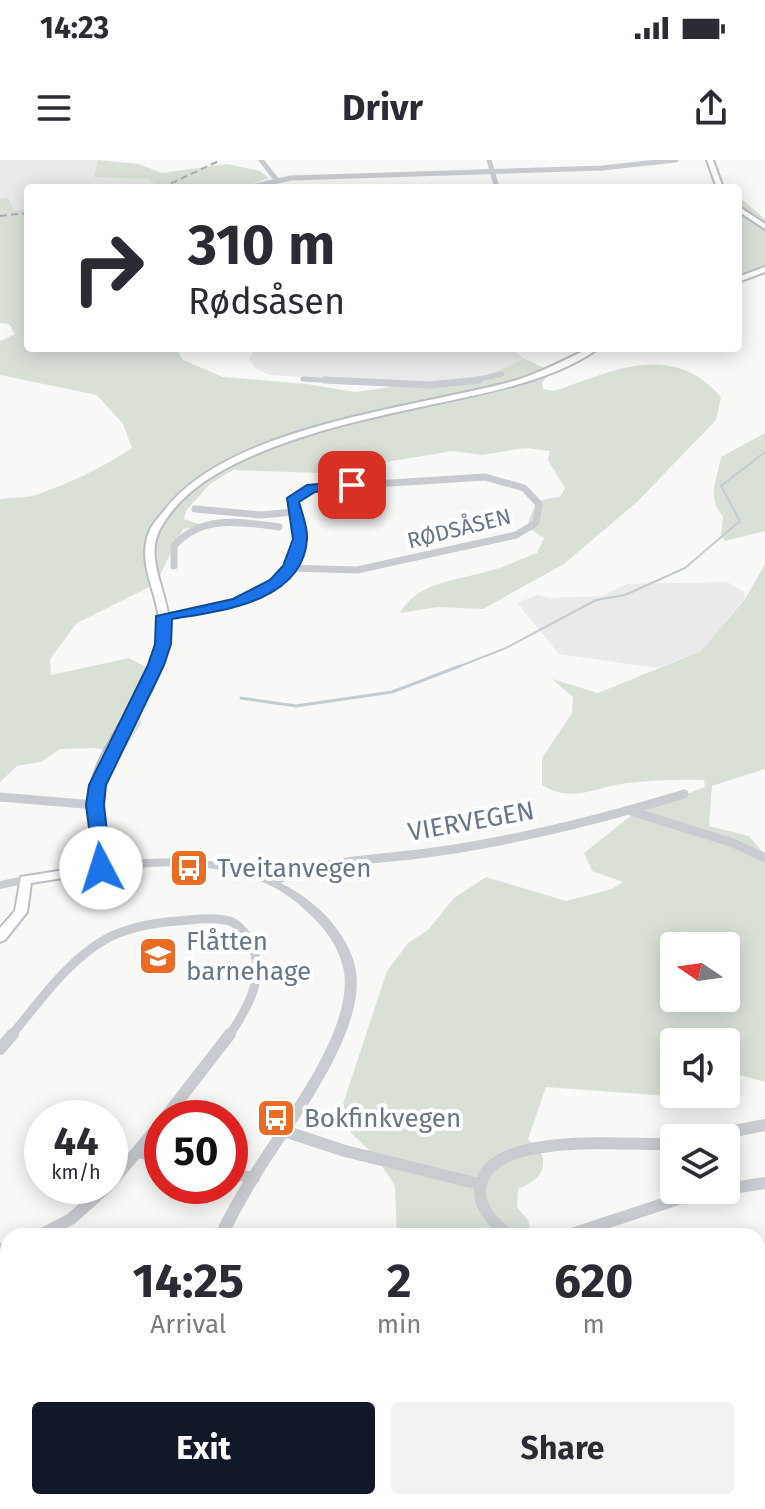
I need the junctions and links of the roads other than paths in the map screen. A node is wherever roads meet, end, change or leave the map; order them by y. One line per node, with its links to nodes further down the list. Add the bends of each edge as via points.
1 (261, 160): 6 (street)
2 (489, 160): 5 (street)
3 (676, 160): 5 (street)
4 (710, 160): 9 (main road)
5 (493, 172): 6 (street); 8 (street)
6 (276, 179): 7 (street)
7 (260, 184)
8 (496, 184)
9 (719, 184)
10 (742, 211): 11 (main road)
11 (765, 227)
12 (765, 269): 13 (main road)
13 (742, 278)
14 (586, 352): 24 (main road, via 528,379 364,418 244,456 208,474 174,501 153,533 150,565)
15 (502, 374): 16 (street, via 407,384)
16 (303, 379)
17 (195, 509): 19 (street)
18 (294, 512): 19 (street); 23 (street, via 300,539); 23 (street, RØDSÅSEN, via 292,501 312,488 485,477 524,488 540,511 536,523 516,535 420,557 343,571)
19 (274, 514): 20 (street)
20 (244, 523): 21 (street); 22 (street, via 206,525 184,534 174,546)
21 (279, 527)
22 (174, 566)
23 (290, 568): 24 (street, via 264,591 237,603)
24 (164, 616): 27 (main road, via 159,655 100,776)
25 (684, 794): 28 (street, VIERVEGEN)
26 (0, 797): 27 (street)
27 (95, 805): 30 (main road)
28 (631, 811): 29 (street, VIERVEGEN); 32 (street, VIERVEGEN, via 438,851 301,870)
29 (765, 858)
30 (101, 868): 31 (main road); 32 (street, via 198,861)
31 (25, 880): 33 (street); 34 (main road, via 21,912)
32 (273, 881): 39 (street, via 330,927 347,960 352,985 341,1037)
33 (0, 885)
34 (0, 937)
35 (0, 1049): 36 (street, via 88,952 111,936 163,924 231,921 251,940 254,991)
36 (179, 1100)
37 (765, 1125): 38 (street)
38 (740, 1130)
39 (284, 1131): 46 (street); 48 (street)
40 (144, 1145): 42 (street)
41 (660, 1146): 48 (street, via 567,1145 506,1153 488,1163)
42 (138, 1152): 43 (street); 44 (street)
43 (144, 1153)
44 (128, 1163)
45 (248, 1177): 46 (street)
46 (254, 1178): 53 (street)
47 (765, 1183): 49 (street)
48 (479, 1184): 54 (street, via 489,1214)
49 (740, 1187)
50 (660, 1202): 55 (street)
51 (85, 1204): 52 (street)
52 (56, 1228)
53 (226, 1228)
54 (503, 1228)
55 (602, 1228)

